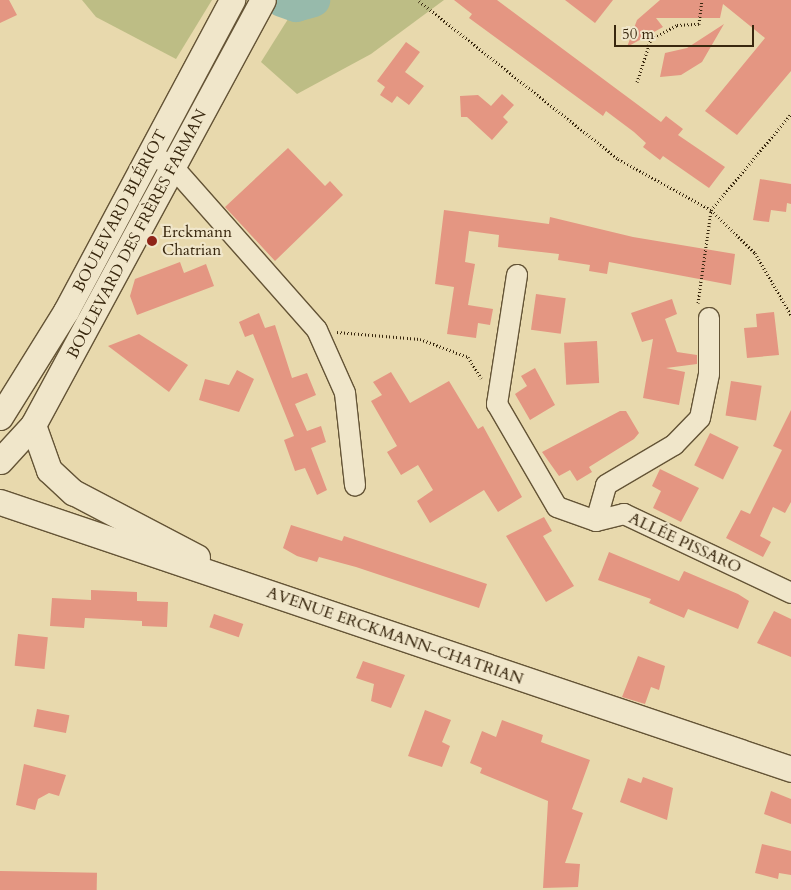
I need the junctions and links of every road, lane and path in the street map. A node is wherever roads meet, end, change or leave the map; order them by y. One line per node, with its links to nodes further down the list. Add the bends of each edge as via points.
1 (702, 0): 5 (path, via 699,24 677,25 651,39)
2 (419, 1): 9 (path, via 618,159)
3 (231, 2): 7 (street, BOULEVARD BLÉRIOT)
4 (260, 7): 8 (street, BOULEVARD DES FRÈRES FARMAN)
5 (637, 82)
6 (791, 114): 9 (path)
7 (150, 154): 8 (street); 15 (street, BOULEVARD BLÉRIOT, via 66,311)
8 (173, 167): 13 (street); 16 (street, BOULEVARD DES FRÈRES FARMAN)
9 (711, 210): 11 (path, via 755,253); 12 (path, via 697,303)
10 (517, 275): 14 (street)
11 (791, 315)
12 (708, 318): 20 (street, via 709,374 700,418 674,446 606,486)
13 (317, 330): 14 (path, via 420,339 468,357); 18 (street, via 345,393)
14 (497, 404): 20 (street, via 557,507)
15 (0, 417)
16 (18, 432): 17 (street, BOULEVARD DES FRÈRES FARMAN); 21 (street, via 49,470 73,492 177,544)
17 (0, 461)
18 (355, 486)
19 (0, 502): 21 (street, AVENUE ERCKMANN-CHATRIAN)
20 (596, 522): 22 (street, ALLÉE PISSARO, via 624,514)
21 (229, 578): 23 (street, AVENUE ERCKMANN-CHATRIAN)
22 (791, 592)
23 (791, 769)

